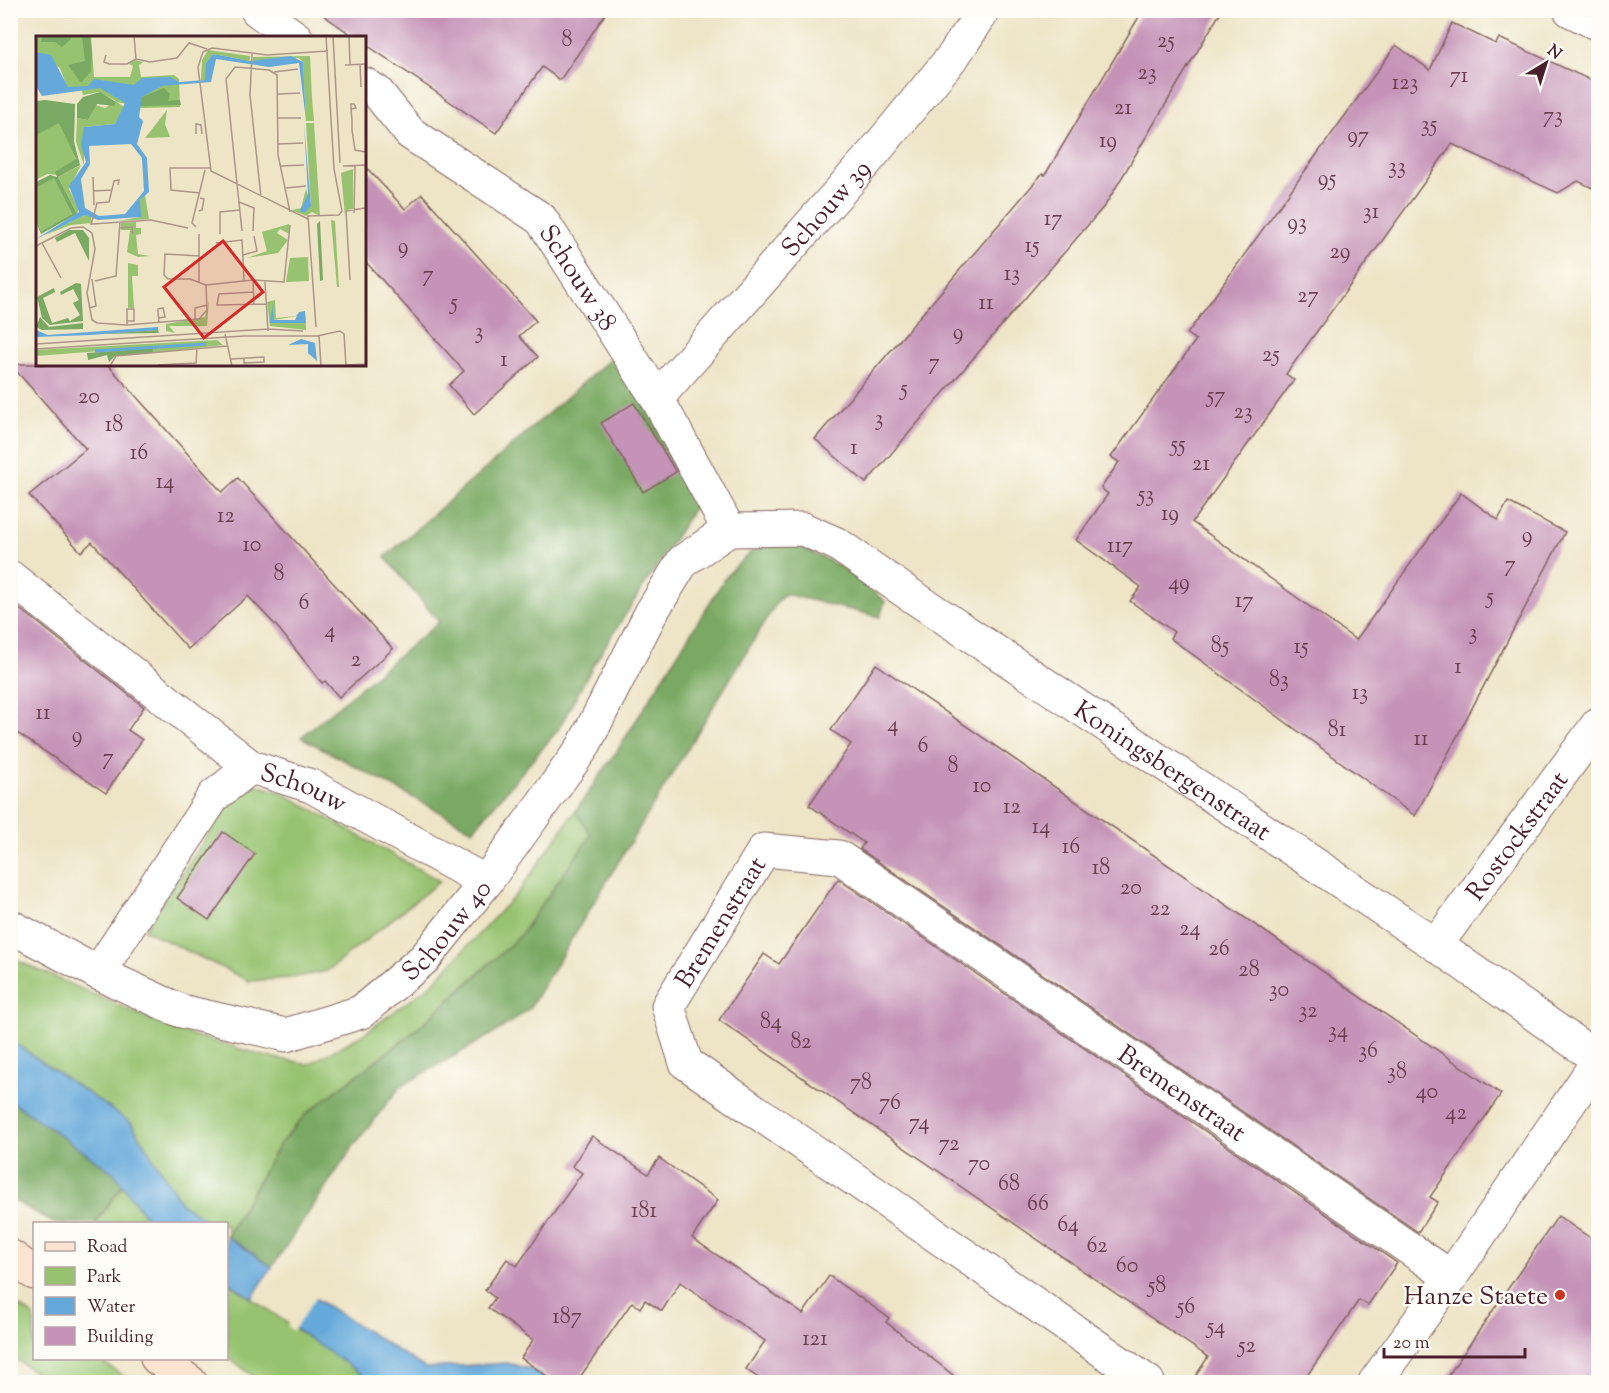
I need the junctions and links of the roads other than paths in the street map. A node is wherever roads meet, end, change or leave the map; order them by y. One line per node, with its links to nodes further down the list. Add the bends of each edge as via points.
1 (257, 10): 5 (street)
2 (984, 10): 7 (street, Schouw 39, via 954,55 872,156)
3 (1570, 10): 4 (street)
4 (1599, 24)
5 (293, 36)
6 (366, 85): 7 (street, Schouw 38, via 377,92 410,133 542,219)
7 (657, 398): 8 (street, Schouw 38)
8 (729, 530): 12 (street, Schouw 40, via 683,561 651,613 583,747); 14 (street, Koningsbergenstraat, via 803,529 837,544)
9 (10, 577): 11 (street)
10 (1599, 724): 14 (street, Rostockstraat)
11 (251, 767): 12 (street, Schouw, via 312,786); 15 (street, Schouw, via 214,796)
12 (486, 882): 15 (street, Schouw 40, via 424,958 361,1012 286,1035 181,1011)
13 (10, 926): 15 (street, Schouw 40)
14 (1436, 945): 16 (street, Koningsbergenstraat)
15 (98, 974)
16 (1599, 1060): 19 (street)
17 (10, 1256): 18 (main road)
18 (33, 1272)
19 (1451, 1277): 22 (street, Bremenstraat, via 839,857 764,850 668,1006 686,1063); 23 (street)
20 (158, 1360): 21 (main road)
21 (190, 1383)
22 (1148, 1383)
23 (1374, 1383)

